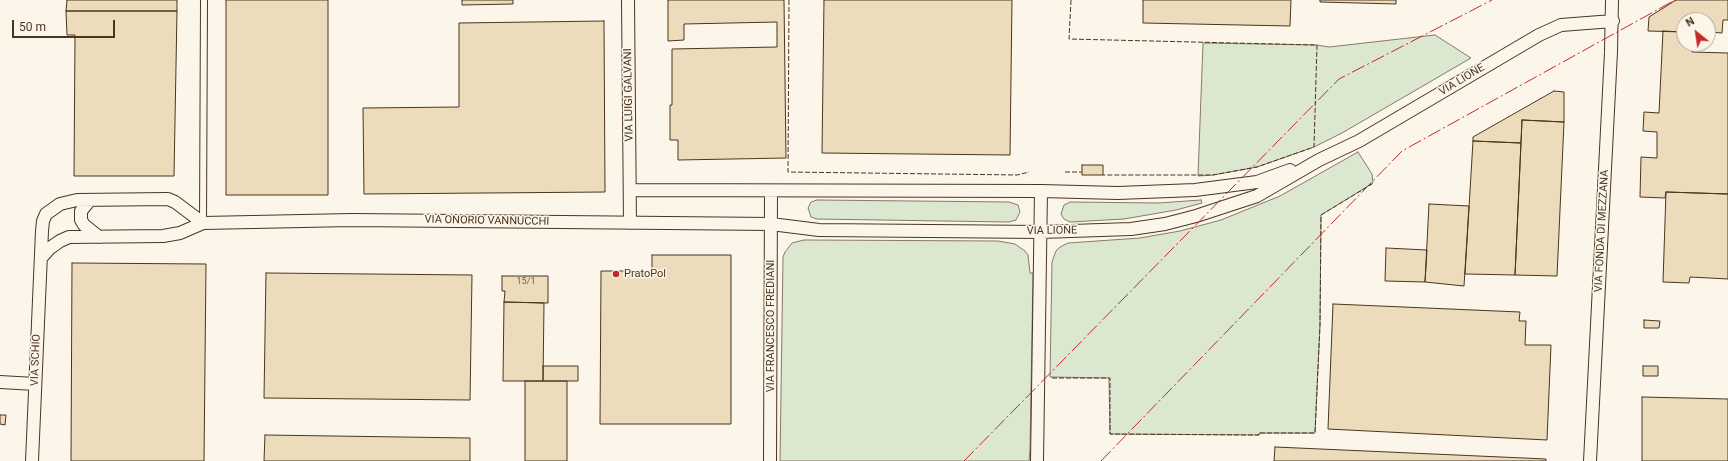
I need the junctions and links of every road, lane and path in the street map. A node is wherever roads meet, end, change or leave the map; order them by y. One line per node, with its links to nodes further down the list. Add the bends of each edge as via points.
1 (204, 0): 10 (lane)
2 (628, 0): 6 (street, VIA LUIGI GALVANI)
3 (1612, 0): 4 (street, VIA FONDA DI MEZZANA)
4 (1613, 21): 5 (street, VIA LIONE, via 1561,25 1539,35 1359,141); 21 (street, VIA FONDA DI MEZZANA)
5 (1319, 160): 8 (street, VIA LIONE, via 1257,182 1195,190 1118,193); 13 (street, VIA LIONE, via 1257,196 1196,216 1131,229)
6 (630, 190): 7 (street); 11 (street, VIA LUIGI GALVANI)
7 (771, 191): 8 (street, VIA LIONE); 12 (street, VIA FRANCESCO FREDIANI)
8 (1041, 191): 13 (street)
9 (90, 200): 10 (street, via 168,200 175,202); 14 (street, via 81,211 81,220); 15 (street, via 68,201 52,208 46,214 43,221)
10 (202, 223): 11 (street, VIA ONORIO VANNUCCHI, via 352,220); 14 (street, VIA ONORIO VANNUCCHI, via 170,235)
11 (630, 223): 12 (street, VIA ONORIO VANNUCCHI)
12 (771, 224): 13 (street, VIA LIONE, via 818,230); 19 (street, VIA FRANCESCO FREDIANI)
13 (1041, 232): 20 (street)
14 (99, 237): 15 (street, VIA ONORIO VANNUCCHI, via 70,237 50,248)
15 (41, 258): 17 (street, VIA SCHIO)
16 (0, 382): 17 (street)
17 (36, 384): 18 (street, VIA SCHIO)
18 (32, 461)
19 (770, 461)
20 (1037, 461)
21 (1590, 461)

